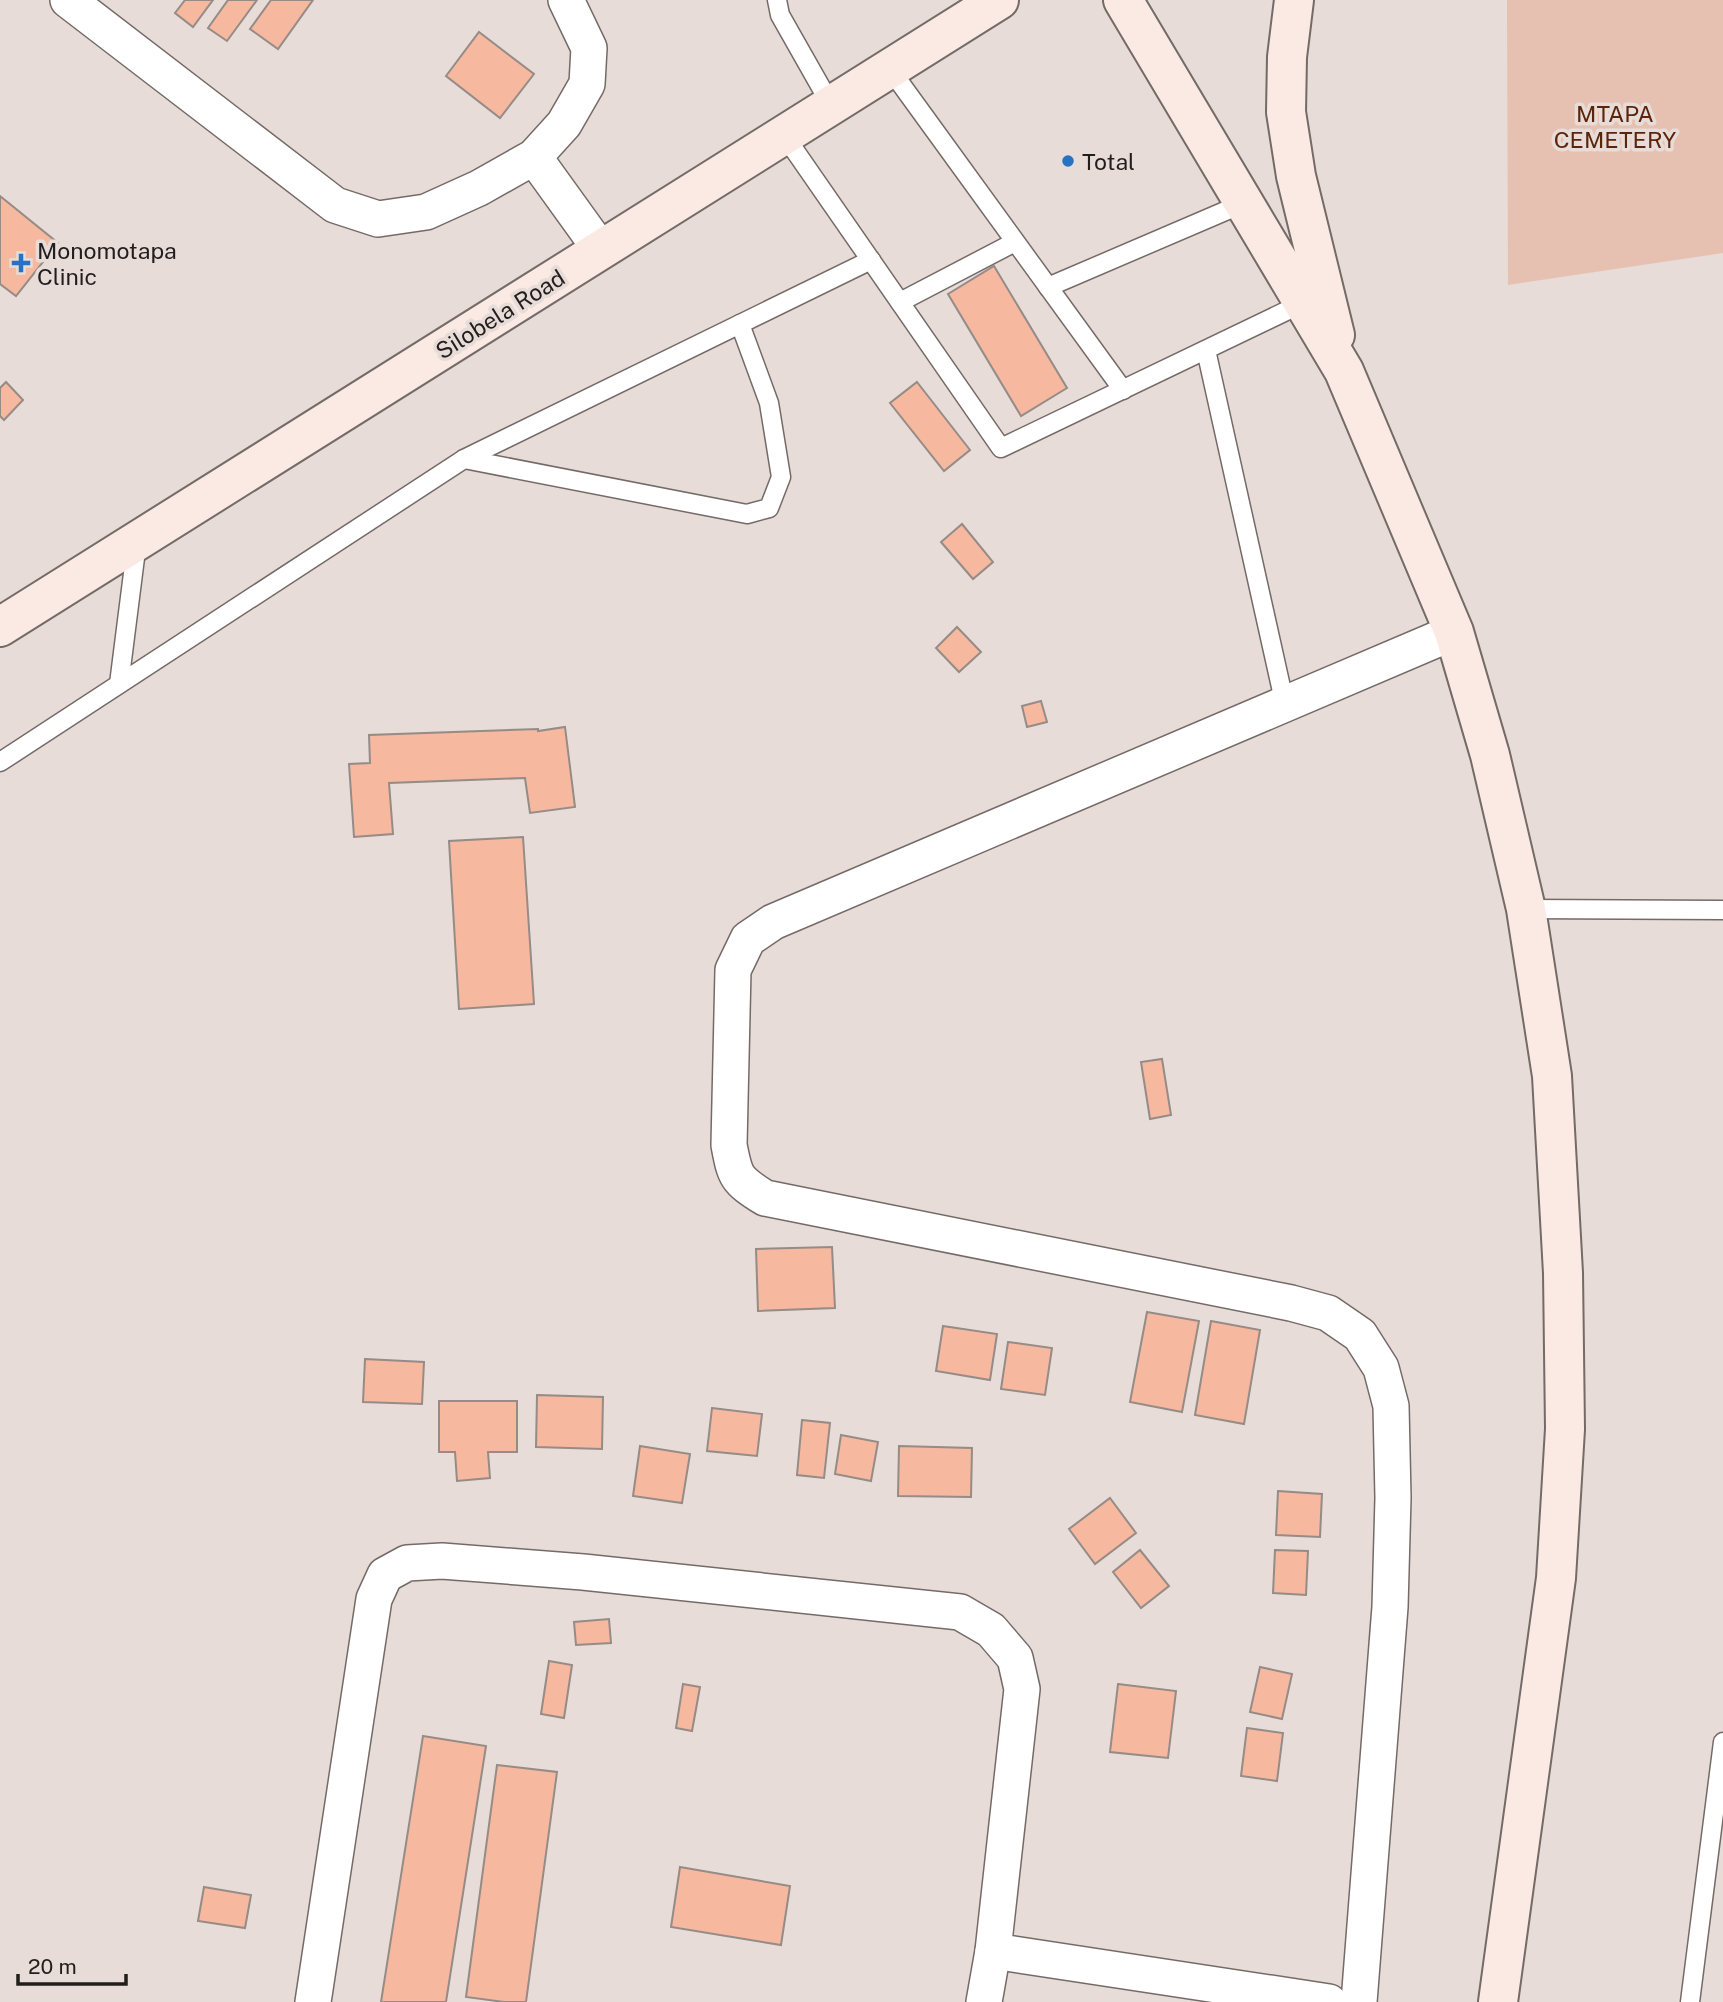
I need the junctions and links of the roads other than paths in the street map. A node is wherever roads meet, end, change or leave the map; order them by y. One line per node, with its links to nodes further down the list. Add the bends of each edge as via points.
1 (68, 0): 10 (street, via 335,205 378,219 426,212)
2 (566, 0): 10 (street, via 589,48 587,84 564,124)
3 (776, 0): 8 (lane)
4 (999, 0): 7 (main road, Silobela Road)
5 (1123, 0): 11 (main road)
6 (1294, 0): 20 (main road, via 1286,113 1296,176)
7 (890, 69): 8 (main road, Silobela Road); 12 (lane)
8 (831, 105): 9 (main road, Silobela Road)
9 (784, 135): 13 (main road, Silobela Road); 14 (lane)
10 (534, 157): 13 (street)
11 (1244, 204): 15 (lane); 17 (main road)
12 (1015, 242): 15 (lane); 16 (lane)
13 (601, 250): 23 (main road, Silobela Road)
14 (871, 260): 16 (lane); 18 (lane)
15 (1048, 287): 21 (lane)
16 (900, 302): 21 (lane, via 1001,448)
17 (1303, 303): 19 (lane); 20 (main road)
18 (740, 324): 22 (lane); 22 (lane, via 769,403 781,477 769,508 747,514)
19 (1206, 350): 21 (lane); 27 (lane)
20 (1344, 371): 25 (main road)
21 (1123, 390)
22 (464, 459): 26 (lane)
23 (137, 542): 24 (main road, Silobela Road); 26 (lane)
24 (0, 626)
25 (1454, 632): 27 (street); 29 (main road)
26 (119, 684): 28 (lane)
27 (1285, 705): 36 (street, via 773,922 748,939 733,970 729,1145 734,1173 765,1198 1291,1303 1328,1313 1360,1335 1381,1368 1391,1406 1394,1498)
28 (0, 762)
29 (1527, 909): 30 (lane); 37 (main road, via 1552,1076 1563,1273 1565,1429 1556,1578)
30 (1723, 910)
31 (1723, 1742): 38 (lane)
32 (993, 1951): 33 (street, via 1022,1689 1015,1658 991,1630 960,1612 583,1572 442,1561 407,1563 385,1575 373,1599); 34 (street); 35 (street)
33 (313, 2002)
34 (984, 2002)
35 (1329, 2002)
36 (1359, 2002)
37 (1499, 2002)
38 (1690, 2002)

